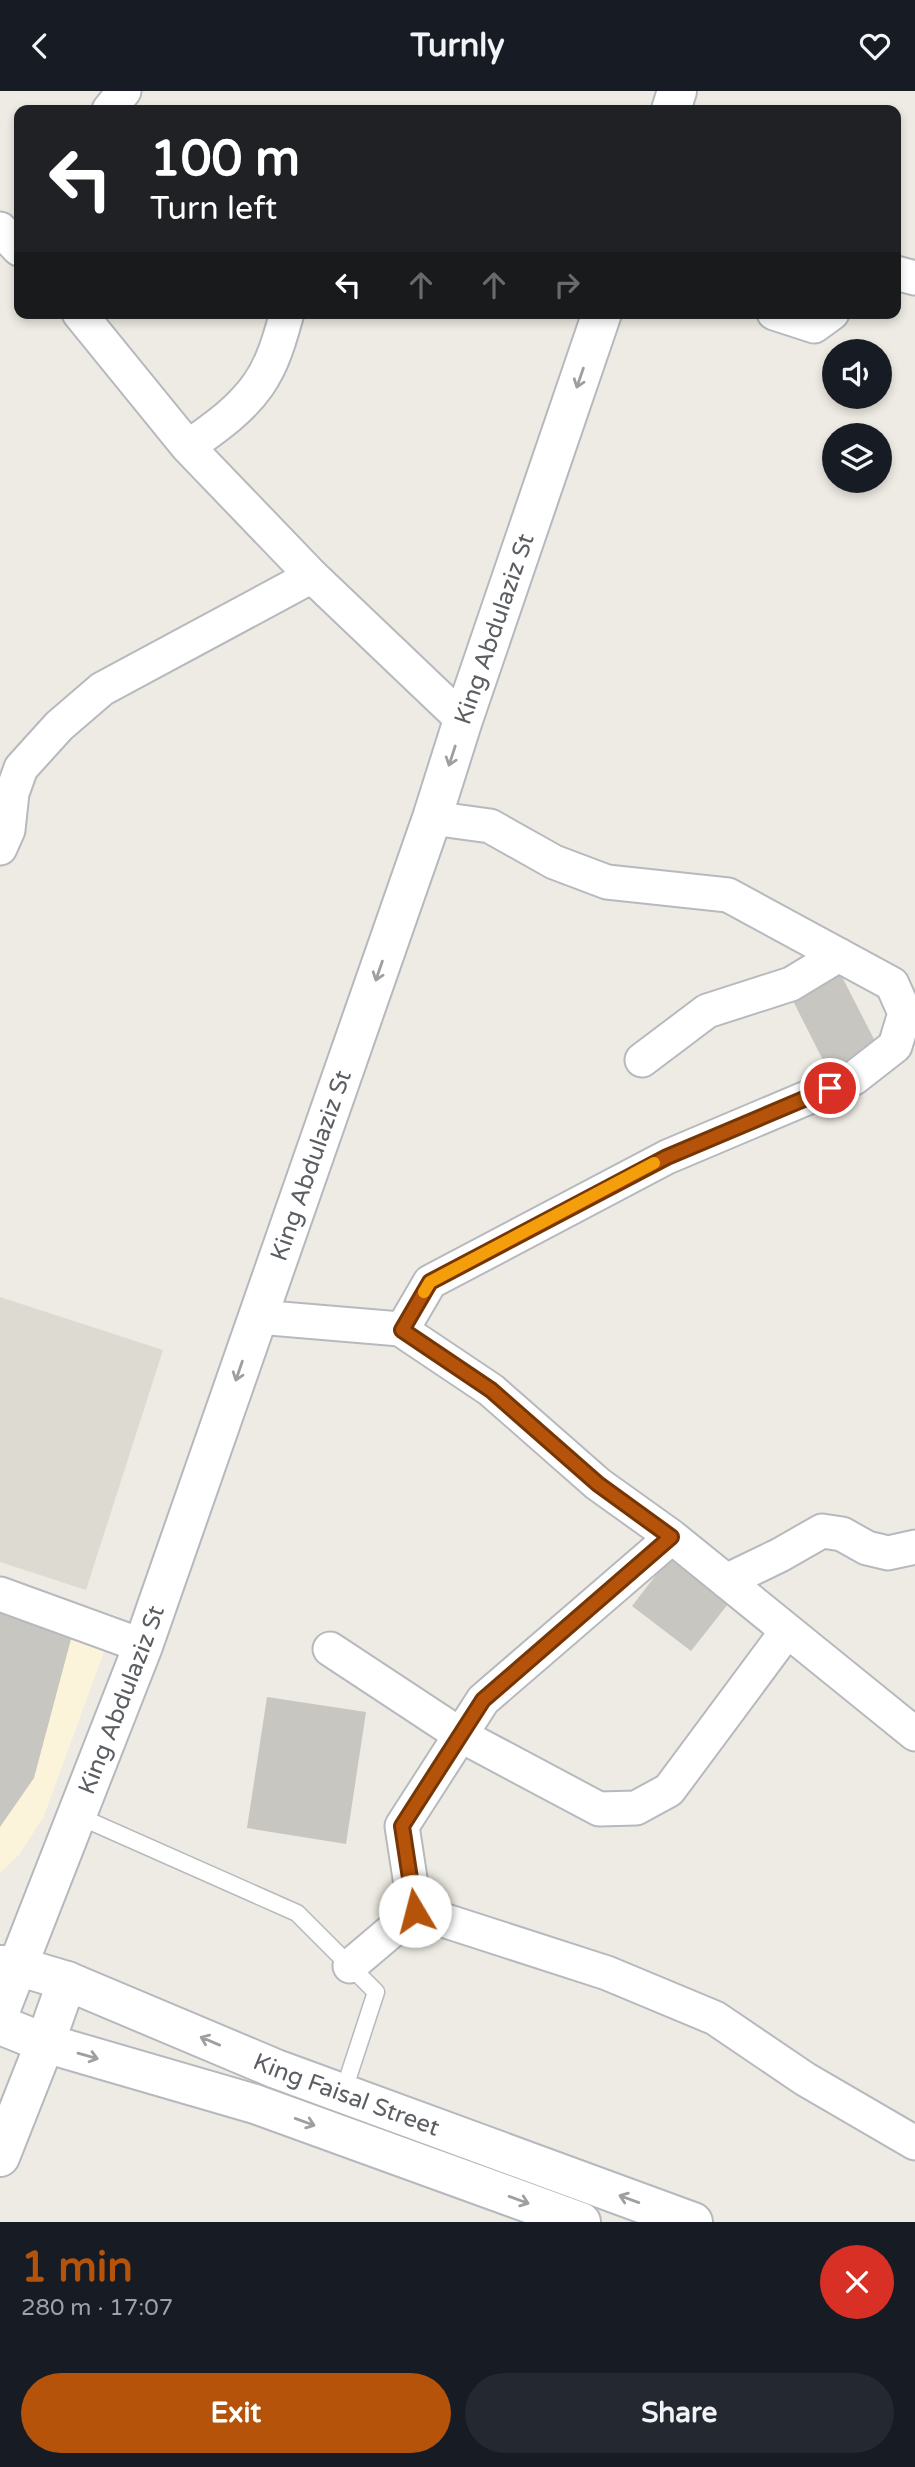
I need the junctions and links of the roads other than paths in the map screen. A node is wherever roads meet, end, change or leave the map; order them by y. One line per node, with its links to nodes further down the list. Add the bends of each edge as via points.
1 (124, 91): 2 (street)
2 (113, 105)
3 (14, 216): 4 (street)
4 (0, 229): 5 (street)
5 (14, 244)
6 (84, 319): 11 (street)
7 (285, 319): 11 (street, via 258,385 230,416)
8 (600, 319): 13 (street, King Abdulaziz St, one-way to 13)
9 (792, 319): 10 (street, via 814,326)
10 (824, 319)
11 (188, 447): 12 (street)
12 (312, 576): 13 (street); 15 (street, via 102,689 59,726 21,768)
13 (463, 720): 14 (street, King Abdulaziz St, one-way to 14)
14 (432, 818): 16 (street, via 490,826 554,862 607,882 728,895); 20 (street, King Abdulaziz St, one-way to 20)
15 (0, 848)
16 (839, 955): 17 (street); 19 (street, via 791,984 708,1011)
17 (904, 977): 18 (street)
18 (907, 1037): 21 (street, via 854,1078 667,1157 430,1282)
19 (642, 1061)
20 (258, 1317): 21 (street); 27 (street, King Abdulaziz St, one-way to 27)
21 (402, 1330): 22 (street, via 491,1390 598,1484)
22 (671, 1537): 24 (street); 30 (street, via 483,1700)
23 (915, 1547): 24 (street, via 888,1553 822,1531)
24 (726, 1581): 26 (street)
25 (0, 1594): 27 (street)
26 (787, 1630): 29 (street); 30 (street, via 669,1790 636,1808 599,1809)
27 (143, 1646): 31 (street, King Abdulaziz St)
28 (330, 1649): 30 (street)
29 (915, 1734)
30 (462, 1736): 32 (street, via 402,1826)
31 (76, 1815): 33 (street, King Abdulaziz St); 34 (lane, via 297,1913)
32 (415, 1911): 34 (street); 40 (street, via 607,1973 715,2018 805,2079)
33 (8, 1966): 35 (street, King Faisal Street); 36 (street, King Abdulaziz St)
34 (350, 1966): 39 (lane, via 376,1992)
35 (67, 1982): 38 (street); 39 (street, King Faisal Street, one-way to 35)
36 (0, 2011)
37 (0, 2025): 38 (street)
38 (46, 2043): 41 (street); 42 (street, one-way to 42, via 255,2104)
39 (343, 2094): 43 (street, King Faisal Street, one-way to 39)
40 (915, 2143)
41 (0, 2157)
42 (581, 2222)
43 (694, 2222)

